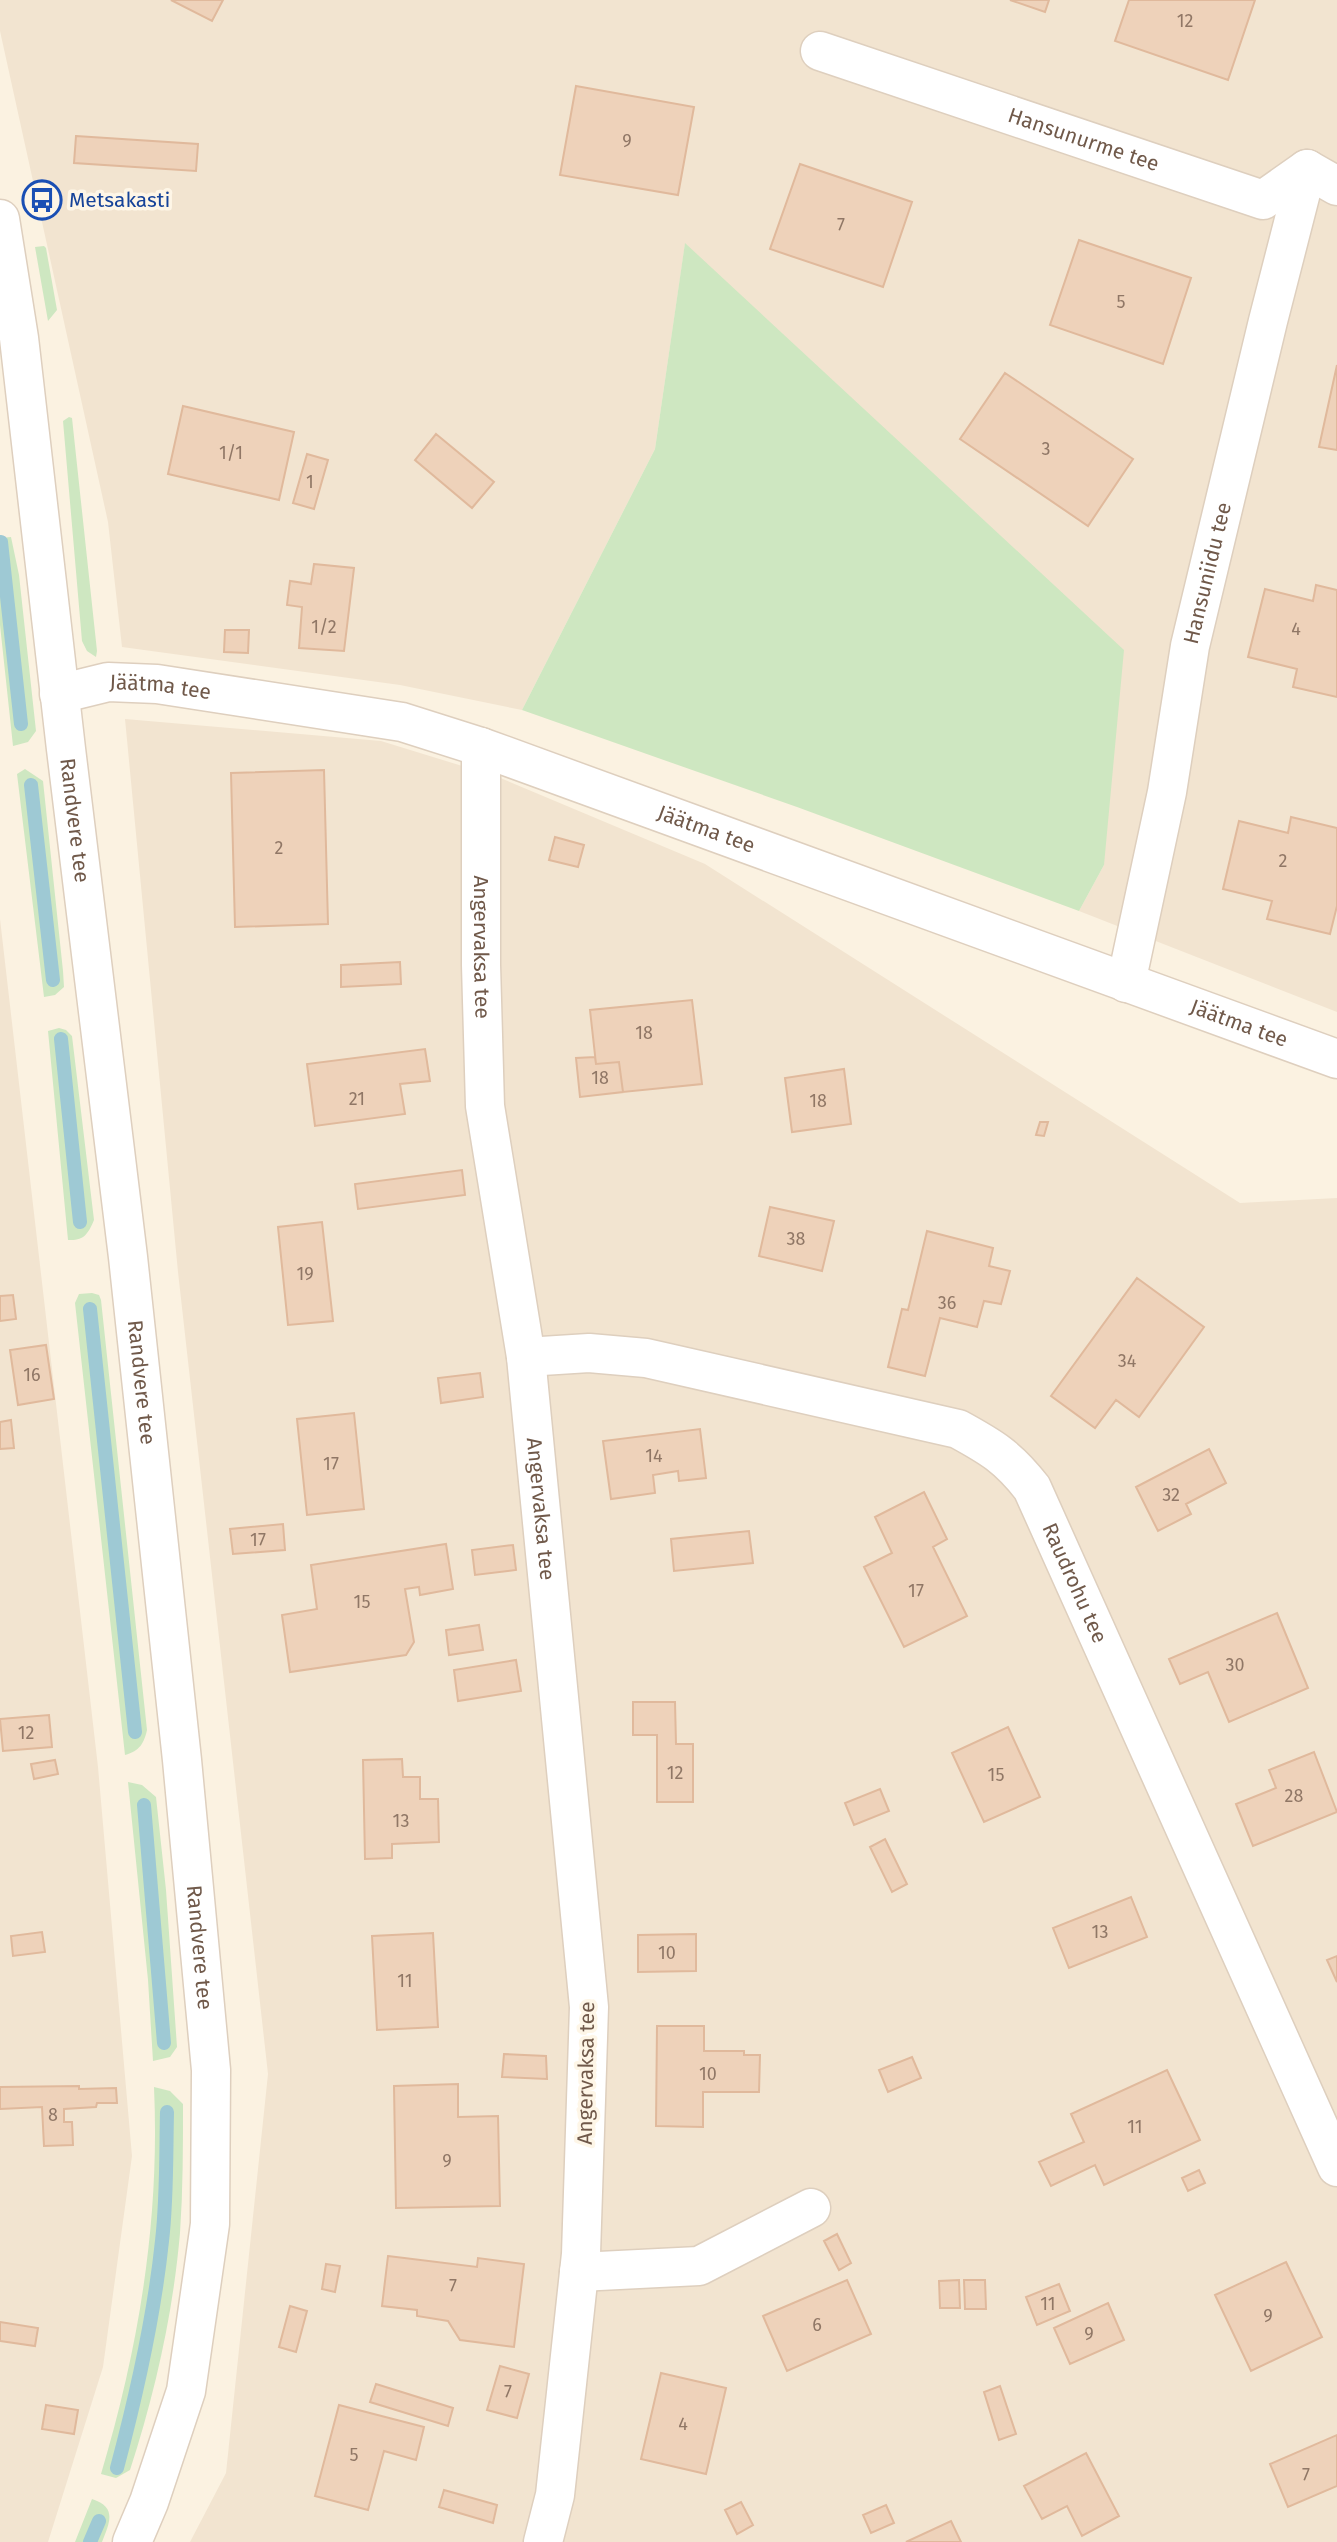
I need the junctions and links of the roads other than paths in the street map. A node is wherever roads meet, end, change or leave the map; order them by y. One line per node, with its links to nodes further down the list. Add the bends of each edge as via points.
1 (820, 51): 2 (street, Hansunurme tee, via 1263,200)
2 (1322, 177): 6 (street, Hansuniidu tee, via 1268,321 1190,646 1167,792)
3 (0, 219): 4 (street, Randvere tee, via 23,366)
4 (59, 694): 5 (street, Jäätma tee, via 108,681 158,684 402,722); 12 (street, Randvere tee, via 128,1257 211,2070 210,2224 186,2391)
5 (481, 747): 6 (street, Jäätma tee); 8 (street, Angervaksa tee, via 485,1106)
6 (1126, 983): 7 (street, Jäätma tee)
7 (1337, 1059)
8 (526, 1356): 9 (street, Raudrohu tee, via 589,1353 646,1358 958,1429 1017,1468 1032,1488); 11 (street, Angervaksa tee, via 589,2007)
9 (1337, 2167)
10 (811, 2208): 11 (street, via 699,2266)
11 (579, 2272): 13 (street, Angervaksa tee, via 555,2495)
12 (132, 2542)
13 (543, 2542)

